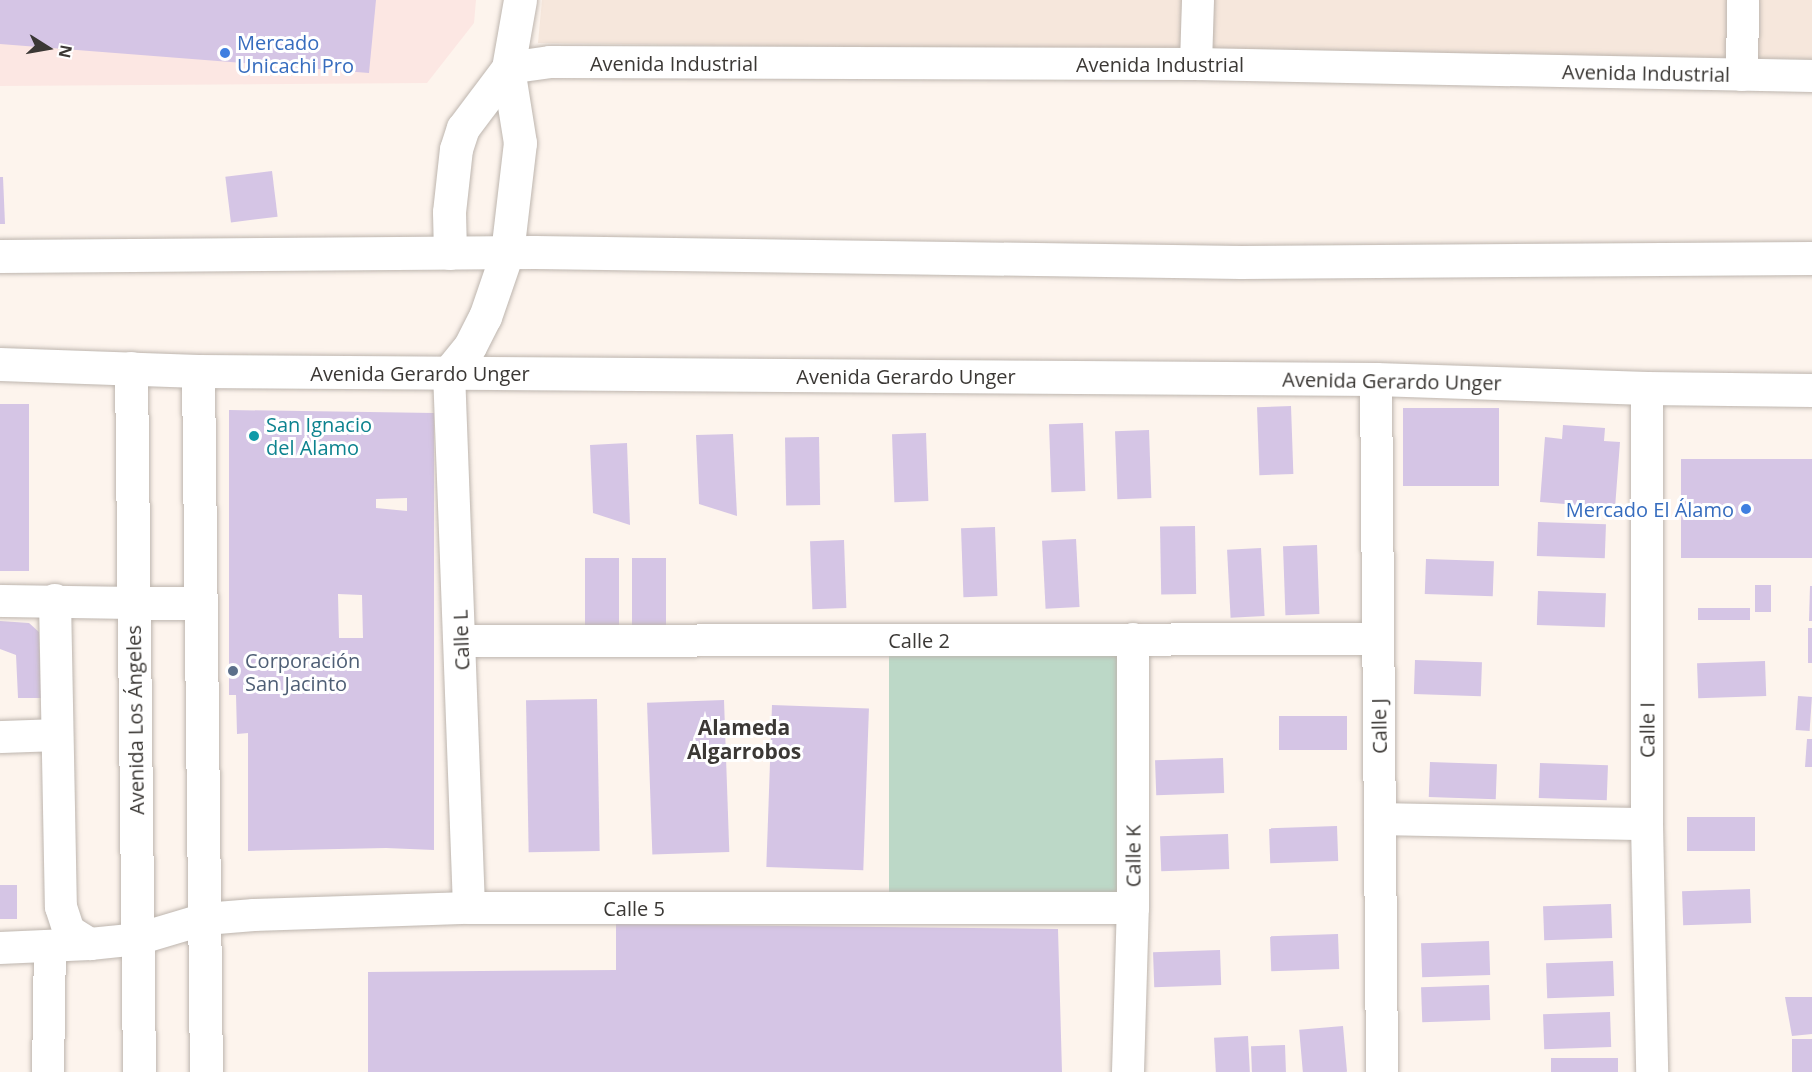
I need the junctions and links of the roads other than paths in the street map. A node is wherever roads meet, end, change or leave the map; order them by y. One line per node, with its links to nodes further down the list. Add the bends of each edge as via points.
1 (520, 0): 5 (main road)
2 (1198, 0): 4 (street)
3 (1743, 0): 6 (street)
4 (1196, 64): 5 (street, Avenida Industrial, via 550,62); 6 (street, Avenida Industrial)
5 (508, 68): 8 (main road, via 520,143); 9 (main road, via 463,128 456,148 449,212)
6 (1742, 75): 7 (street, Avenida Industrial)
7 (1812, 76)
8 (509, 241): 9 (main road); 11 (main road, via 1241,262); 15 (main road, via 485,317 470,346)
9 (450, 253): 10 (main road)
10 (0, 256)
11 (1812, 258)
12 (0, 364): 13 (main road, Avenida Gerardo Unger)
13 (131, 368): 14 (main road, Avenida Gerardo Unger); 21 (main road, Avenida Los Ángeles)
14 (198, 371): 15 (main road, Avenida Gerardo Unger); 22 (main road)
15 (449, 372): 16 (main road, Avenida Gerardo Unger); 25 (street, Calle L)
16 (1376, 379): 17 (main road, Avenida Gerardo Unger); 24 (street, Calle J)
17 (1647, 388): 18 (main road, Avenida Gerardo Unger); 29 (street, Calle I)
18 (1812, 390)
19 (55, 600): 20 (street); 21 (street); 26 (street)
20 (0, 601)
21 (134, 603): 22 (main road); 33 (main road, Avenida Los Ángeles)
22 (200, 603): 32 (main road)
23 (1133, 639): 24 (street, Calle 2); 25 (street, Calle 2); 31 (street, Calle K)
24 (1378, 639): 28 (street, Calle J)
25 (461, 641): 30 (street, Calle L)
26 (57, 735): 27 (street); 34 (street, via 61,907 69,931)
27 (0, 737)
28 (1380, 819): 29 (street); 41 (street, Calle J)
29 (1647, 824): 42 (street, Calle I)
30 (470, 908): 31 (street, Calle 5); 32 (street, Calle 5)
31 (1133, 908): 40 (street, Calle K)
32 (205, 918): 33 (street, Calle 5); 39 (main road)
33 (138, 939): 34 (street, Calle 5); 38 (main road, Avenida Los Ángeles)
34 (90, 944): 35 (street, Calle 5)
35 (50, 947): 36 (street, Calle 5); 37 (street)
36 (0, 948)
37 (48, 1072)
38 (139, 1072)
39 (206, 1072)
40 (1128, 1072)
41 (1382, 1072)
42 (1652, 1072)

